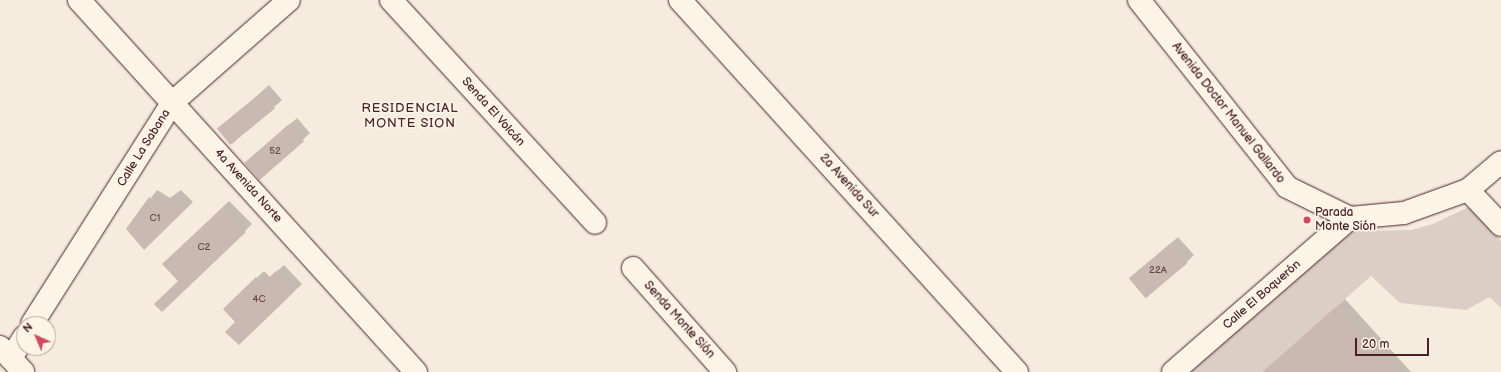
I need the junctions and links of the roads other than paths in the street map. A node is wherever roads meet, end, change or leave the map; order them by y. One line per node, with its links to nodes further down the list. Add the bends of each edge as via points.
1 (79, 0): 6 (street, 4a Avenida Norte)
2 (289, 0): 6 (street, Calle La Sabana)
3 (391, 0): 10 (street, Senda El Volcán)
4 (680, 0): 16 (street, 2a Avenida Sur)
5 (1139, 0): 9 (street, Avenida Doctor Manuel Gallardo, via 1287,187)
6 (173, 102): 13 (street, Calle La Sabana); 14 (street, 4a Avenida Norte)
7 (1501, 162): 8 (street)
8 (1468, 190): 9 (street, via 1404,213); 11 (street)
9 (1350, 218): 17 (street, Calle El Boquerón)
10 (595, 223)
11 (1501, 225)
12 (633, 268): 15 (street, Senda Monte Sión)
13 (37, 316)
14 (416, 372)
15 (725, 372)
16 (1017, 372)
17 (1173, 372)

